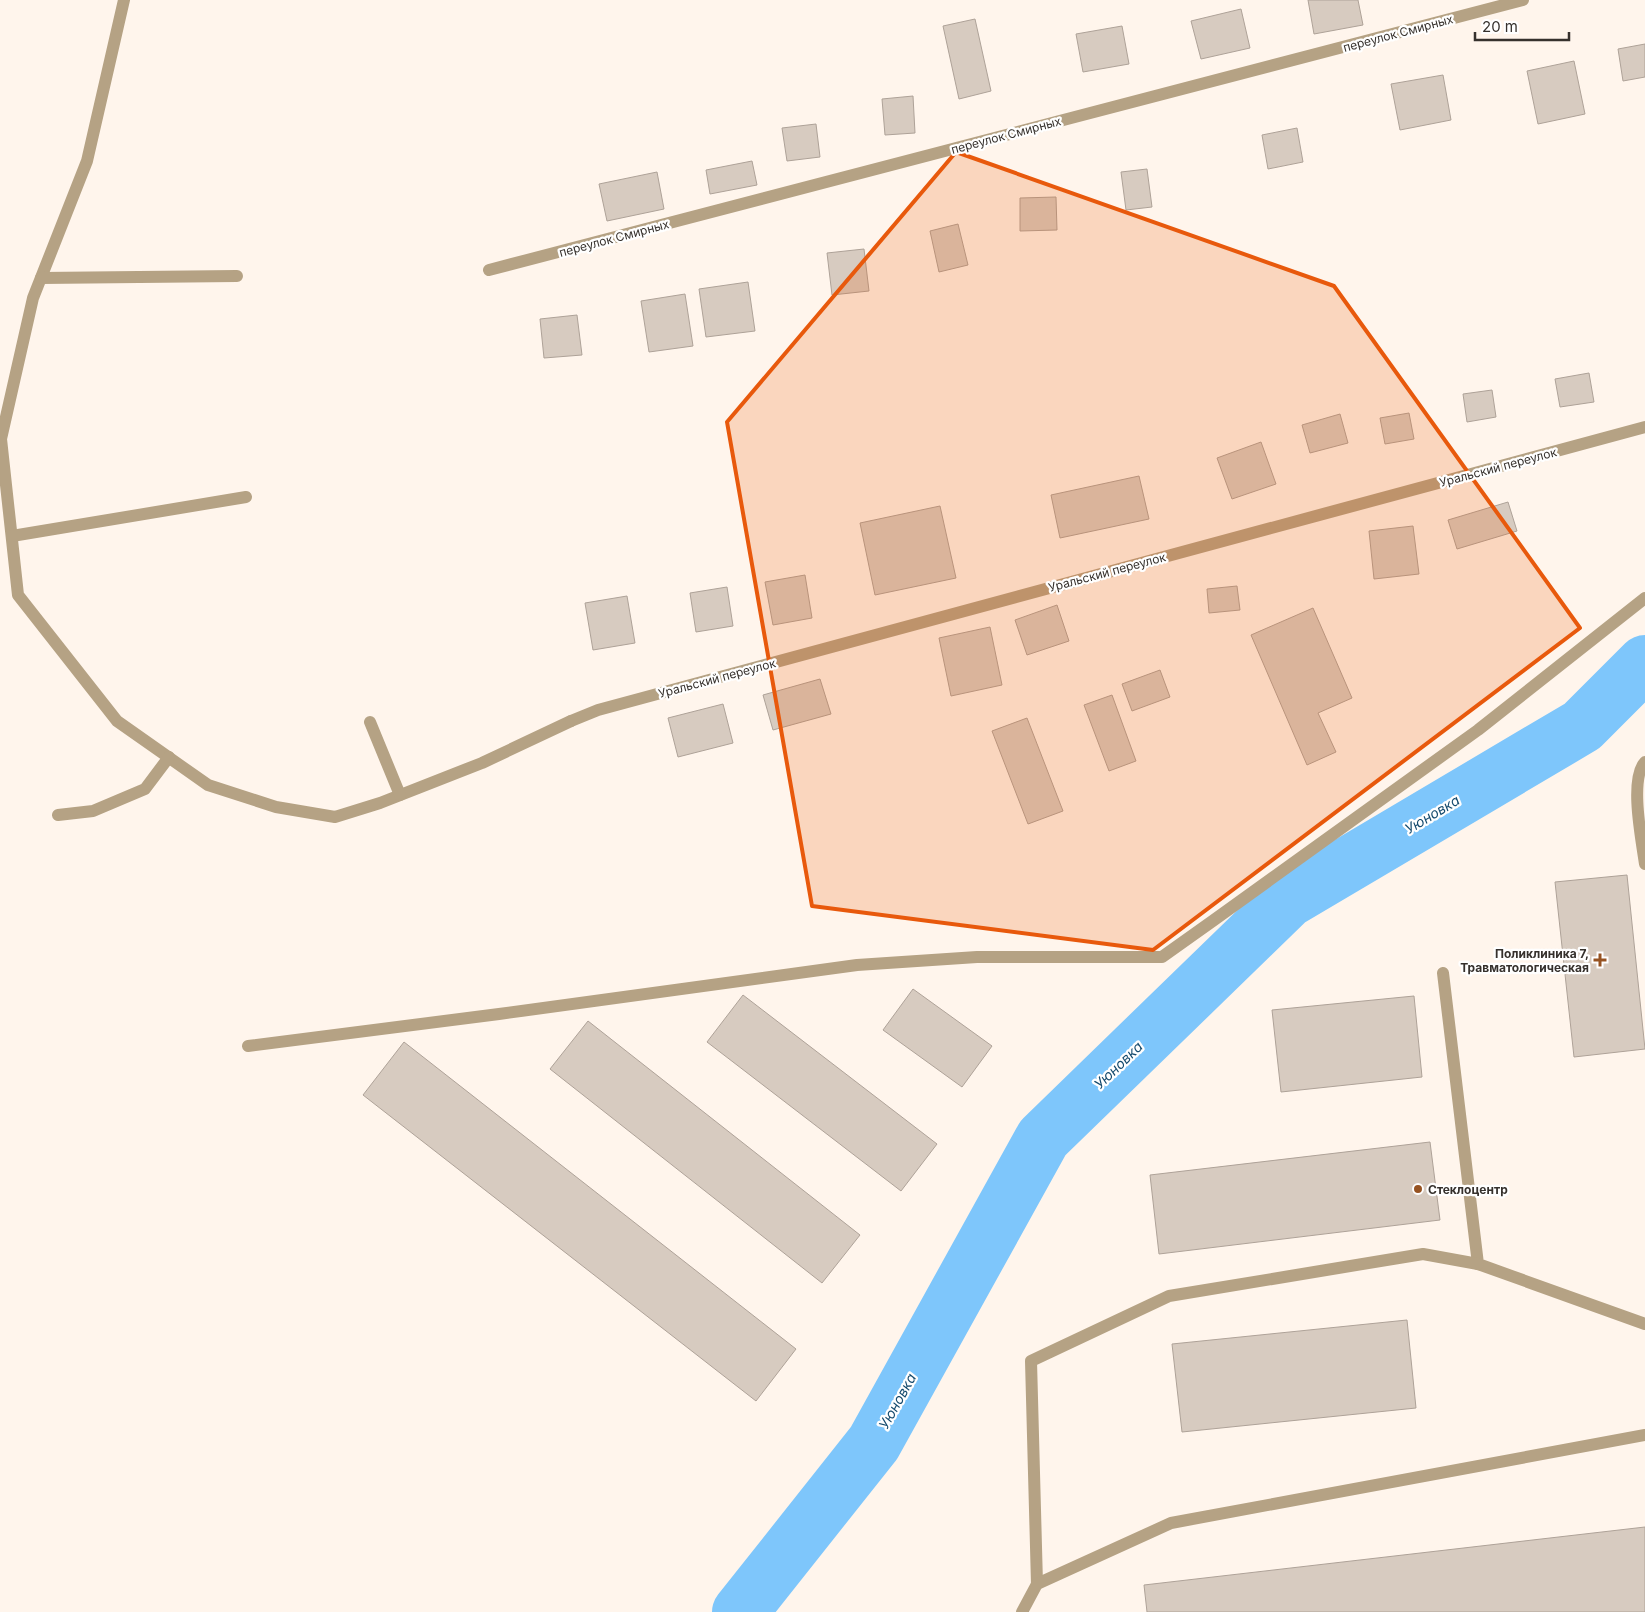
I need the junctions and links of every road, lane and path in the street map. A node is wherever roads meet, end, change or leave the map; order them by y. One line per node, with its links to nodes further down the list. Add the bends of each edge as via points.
1 (124, 0): 5 (street, Уральский переулок, via 87,161)
2 (1523, 0): 3 (street, переулок Смирных)
3 (489, 270)
4 (237, 276): 5 (street)
5 (41, 278): 8 (street, Уральский переулок, via 33,298 1,439)
6 (1645, 427): 13 (street, Уральский переулок, via 598,710 482,763)
7 (246, 497): 8 (street)
8 (12, 536): 11 (street, Уральский переулок, via 18,595 117,721)
9 (1645, 598): 17 (street, via 1478,730 1162,956 977,956 857,965)
10 (370, 722): 13 (street)
11 (169, 758): 13 (street, Уральский переулок, via 208,785 276,807 335,817); 14 (street, via 145,789 93,811)
12 (1645, 762): 15 (street, via 1636,791)
13 (400, 795)
14 (58, 816)
15 (1645, 864)
16 (1443, 973): 18 (street)
17 (248, 1046)
18 (1478, 1264): 19 (street); 21 (street, via 1423,1254 1169,1296 1031,1361)
19 (1645, 1324)
20 (1645, 1435): 21 (street, via 1171,1523)
21 (1037, 1584): 22 (street)
22 (1022, 1612)

